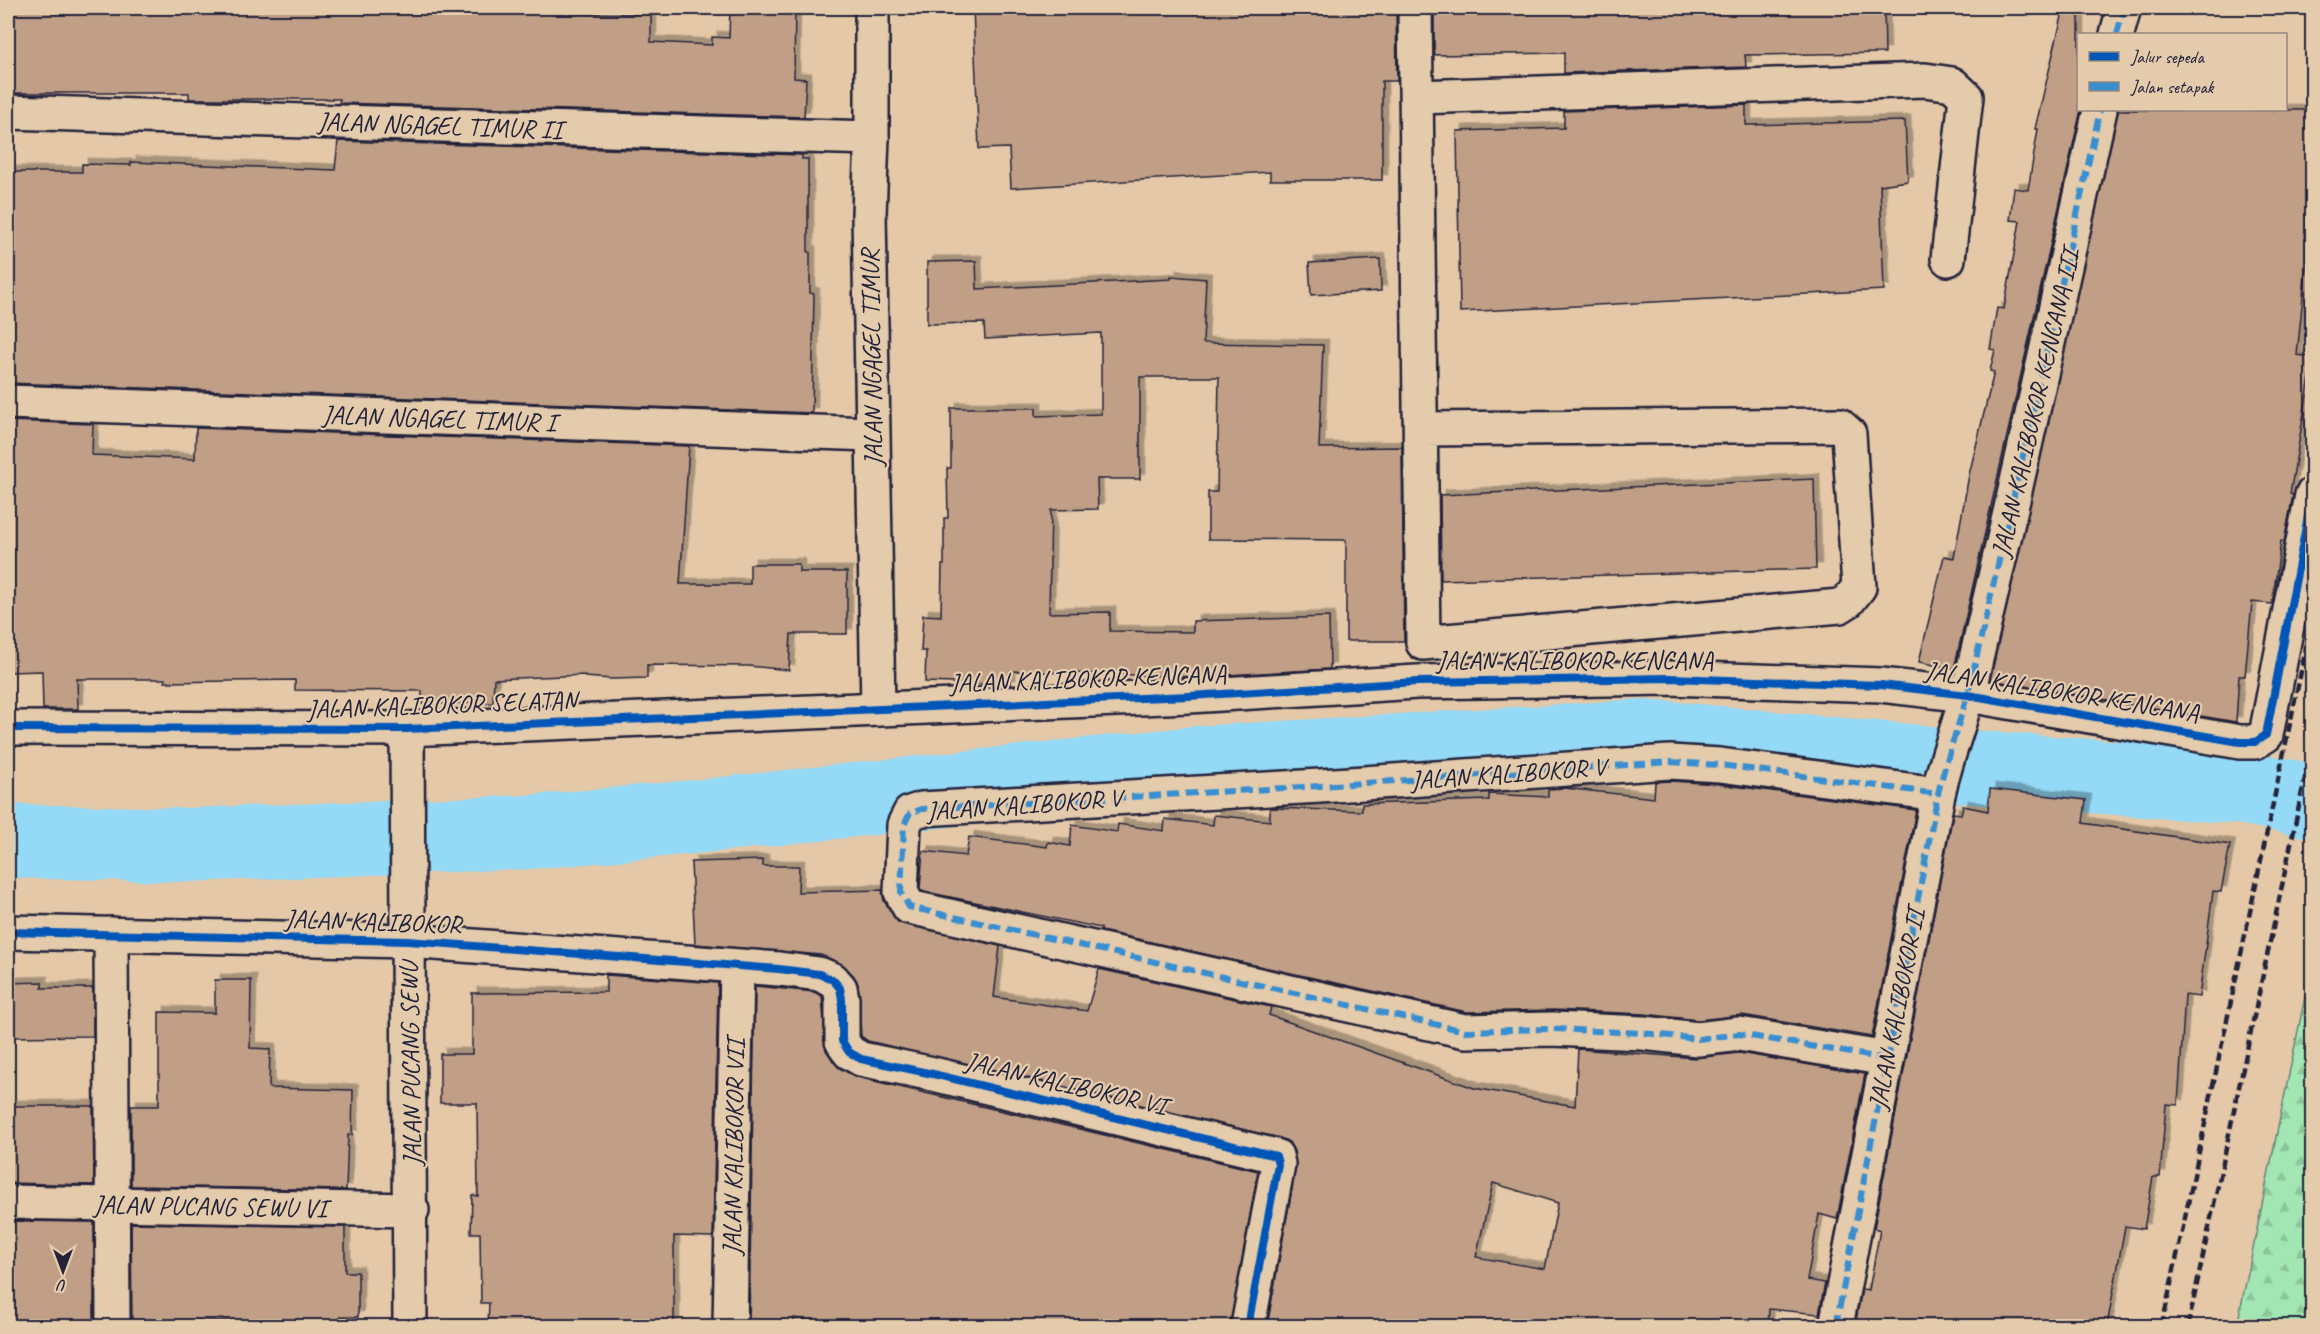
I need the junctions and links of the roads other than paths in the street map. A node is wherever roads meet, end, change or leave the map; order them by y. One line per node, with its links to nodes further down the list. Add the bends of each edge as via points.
1 (872, 8): 8 (street, JALAN NGAGEL TIMUR)
2 (1415, 8): 5 (street)
3 (2124, 8): 4 (street)
4 (2117, 33)
5 (1417, 97): 9 (street, via 1924,80 1952,84 1966,97); 11 (street)
6 (2100, 111): 14 (street, JALAN KALIBOKOR KENCANA III)
7 (8, 112): 8 (street, JALAN NGAGEL TIMUR II)
8 (872, 138): 12 (street, JALAN NGAGEL TIMUR)
9 (1948, 259)
10 (8, 402): 12 (street, JALAN NGAGEL TIMUR I)
11 (1422, 429): 11 (street, via 1839,425 1849,434 1858,587 1840,606 1423,643)
12 (871, 434): 15 (street, JALAN NGAGEL TIMUR)
13 (2313, 495): 14 (street, JALAN KALIBOKOR KENCANA, via 2266,735 2255,742)
14 (1968, 695): 15 (street, JALAN KALIBOKOR KENCANA, via 1852,682 1669,678 1417,682); 18 (street, JALAN KALIBOKOR II)
15 (878, 708): 17 (street, JALAN KALIBOKOR SELATAN)
16 (8, 728): 17 (street, JALAN KALIBOKOR SELATAN)
17 (407, 729): 21 (street, JALAN PUCANG SEWU)
18 (1944, 771): 23 (street, JALAN KALIBOKOR II); 23 (street, JALAN KALIBOKOR V, via 1670,762 922,808 910,813 904,825 902,892 909,907 1465,1031 1552,1029 1698,1040 1739,1034)
19 (8, 932): 20 (street, JALAN KALIBOKOR)
20 (111, 934): 21 (street, JALAN KALIBOKOR); 25 (street)
21 (408, 941): 22 (street, JALAN KALIBOKOR); 26 (street, JALAN PUCANG SEWU)
22 (737, 967): 29 (street, JALAN KALIBOKOR VII); 30 (street, JALAN KALIBOKOR VI, via 819,974 833,980 842,999 842,1041 849,1052 861,1059 1276,1156 1278,1164)
23 (1887, 1059): 31 (street, JALAN KALIBOKOR II)
24 (8, 1202): 25 (street, JALAN PUCANG SEWU VI)
25 (112, 1204): 26 (street, JALAN PUCANG SEWU VI); 27 (street)
26 (412, 1210): 28 (street, JALAN PUCANG SEWU)
27 (113, 1326)
28 (410, 1326)
29 (730, 1326)
30 (1248, 1326)
31 (1836, 1326)

